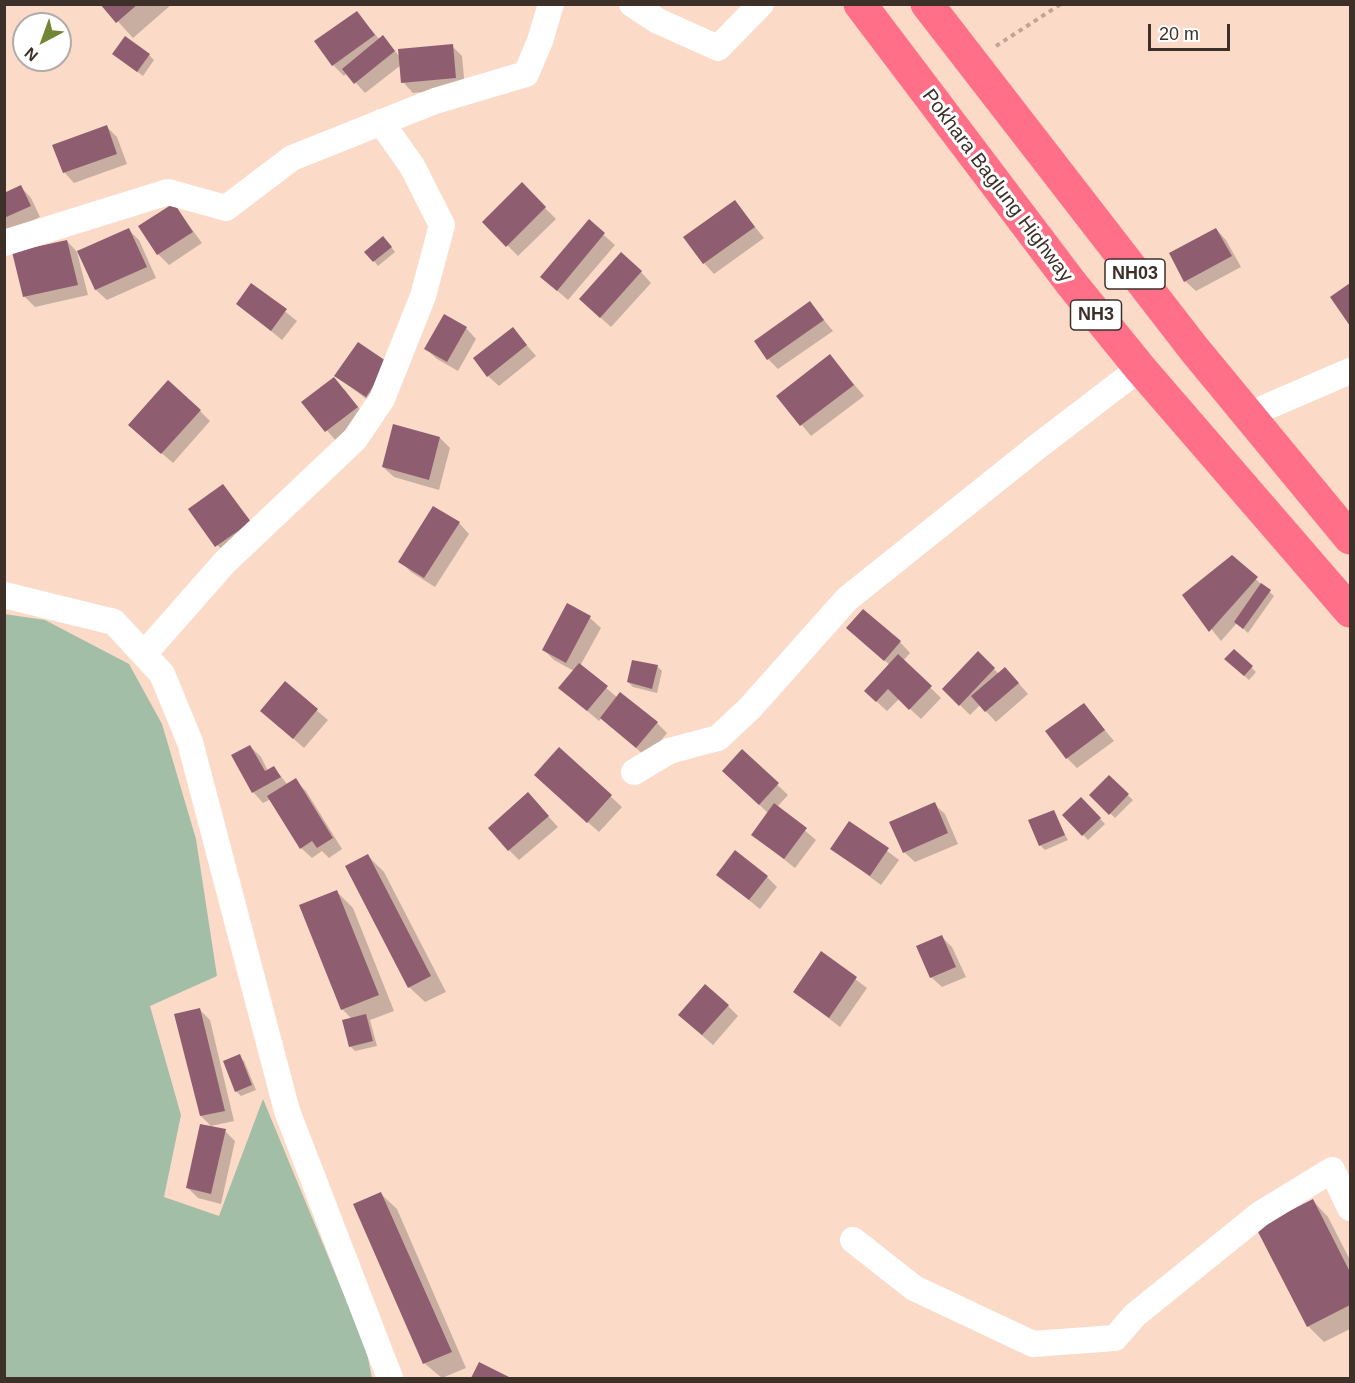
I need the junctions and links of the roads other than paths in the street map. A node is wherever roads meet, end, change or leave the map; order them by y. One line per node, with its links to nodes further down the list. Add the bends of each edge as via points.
1 (551, 4): 6 (street, via 526,74)
2 (632, 4): 3 (street, via 658,21 718,48)
3 (761, 4)
4 (860, 4): 8 (highway, Pokhara Baglung Highway / NH3)
5 (927, 4): 10 (highway, NH03)
6 (381, 122): 7 (street, via 292,158 226,208 168,192); 14 (street, via 412,166 442,225 423,296 382,399 356,439 225,562)
7 (4, 243)
8 (1140, 368): 13 (highway, Pokhara Baglung Highway / NH3); 15 (street, via 847,599 750,708 718,738 669,751)
9 (1350, 371): 10 (street)
10 (1248, 415): 11 (highway, NH03)
11 (1350, 537)
12 (4, 595): 14 (street, via 114,622)
13 (1350, 610)
14 (144, 654): 18 (street, via 162,674 190,742 287,1111)
15 (634, 772)
16 (1350, 1208): 17 (street, via 1332,1170 1260,1214 1135,1315 1115,1338 1033,1344 914,1288)
17 (853, 1240)
18 (390, 1378)

